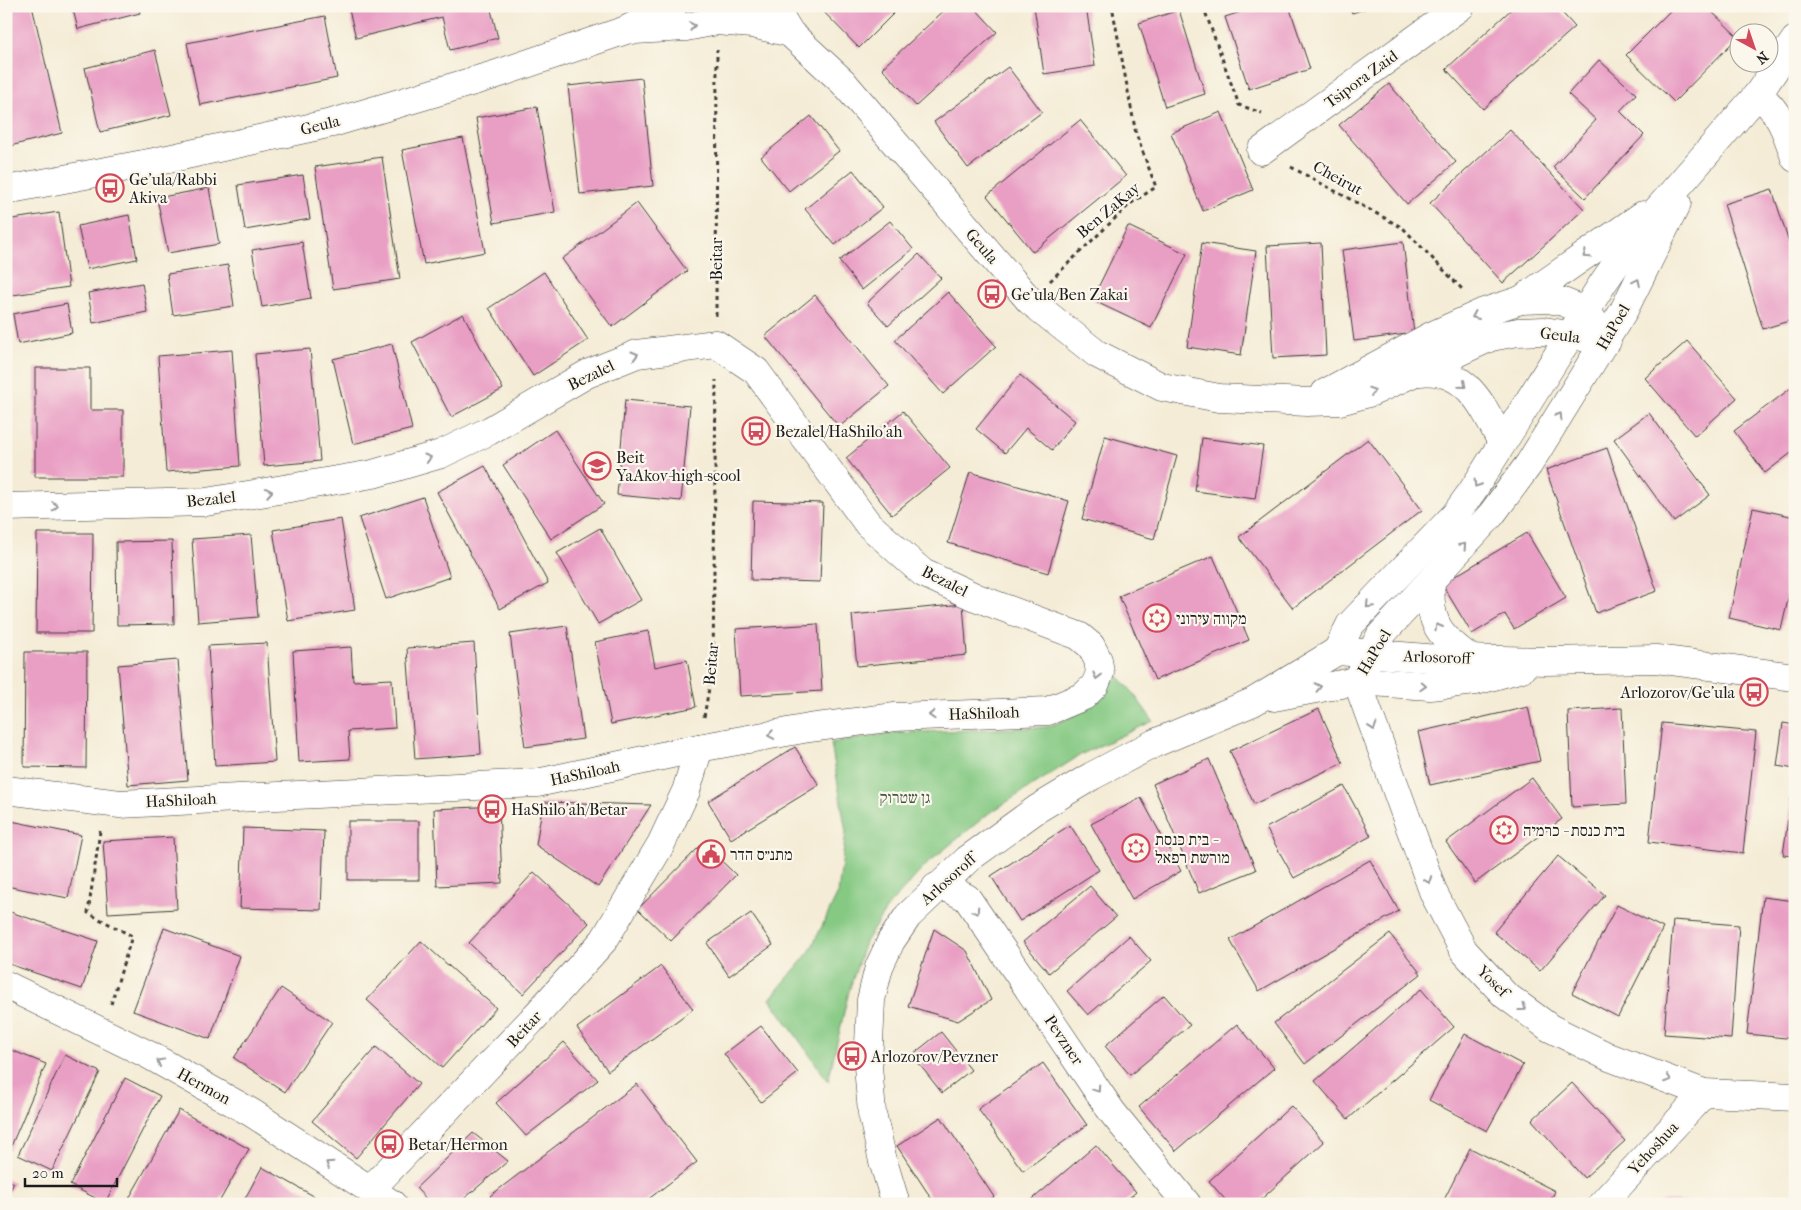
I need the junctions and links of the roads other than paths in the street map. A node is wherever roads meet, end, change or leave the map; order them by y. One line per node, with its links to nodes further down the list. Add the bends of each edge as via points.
1 (673, 6): 4 (street, Geula)
2 (767, 6): 5 (street, Geula, via 781,18)
3 (1461, 6): 8 (street, Tsipora Zaid)
4 (626, 30): 5 (street, Geula, one-way to 5, via 686,27 717,20); 11 (street, Geula, via 494,75 332,123)
5 (790, 33): 18 (street, Geula, via 843,82 1030,301 1096,354 1162,387 1219,398)
6 (1795, 40): 7 (street, HaPoel)
7 (1758, 94): 9 (street, via 1773,107 1780,119); 10 (street, HaPoel)
8 (1261, 151)
9 (1795, 158)
10 (1693, 170): 12 (street, HaPoel); 16 (street, HaPoel, one-way to 10)
11 (6, 190)
12 (1668, 197): 13 (street, one-way to 13); 14 (street, HaPoel, via 1640,231)
13 (1521, 300): 14 (street, Geula, via 1550,299); 18 (street, Geula, one-way to 18, via 1484,312 1431,336)
14 (1586, 311): 15 (street, HaPoel); 16 (street, Geula)
15 (1570, 335): 16 (street, Geula); 17 (street, Geula, via 1544,331 1491,337); 19 (street, HaPoel)
16 (1607, 341): 21 (street, HaPoel, one-way to 16, via 1491,515 1529,464)
17 (1419, 372): 18 (street, Geula, one-way to 17, via 1340,401 1372,392); 19 (street, one-way to 19, via 1434,370 1452,375 1467,387 1480,402)
18 (1307, 402)
19 (1502, 443): 23 (street, HaPoel, one-way to 23, via 1455,515 1350,625)
20 (6, 507): 22 (street, Bezalel, one-way to 22, via 206,502 373,474 441,454 489,431 587,374 636,354 716,344 756,371 868,524 923,573 975,597)
21 (1431, 583): 24 (street, HaPoel, via 1380,636); 25 (street, one-way to 21, via 1446,639 1434,622)
22 (1079, 636): 30 (street, HaShiloah, one-way to 30, via 1091,646 1100,673 1095,685 1084,696 1048,711 895,717 809,728)
23 (1336, 651): 24 (street, Arlosoroff); 28 (street, HaPoel); 29 (street, Arlosoroff)
24 (1370, 652): 25 (street, Arlosoroff, via 1427,658); 28 (street, HaPoel)
25 (1470, 658): 26 (street, Arlosoroff)
26 (1545, 661): 27 (street, Arlosoroff, via 1656,659); 28 (street, Arlosoroff, one-way to 26, via 1430,686 1476,681)
27 (1795, 677)
28 (1357, 681): 29 (street, Arlosoroff, one-way to 28); 34 (street, Yosef, one-way to 34, via 1434,894 1464,951 1505,995 1550,1028 1609,1057)
29 (1253, 702): 32 (street, Arlosoroff, via 1155,743 1092,776 1008,829)
30 (699, 748): 31 (street, HaShiloah, via 537,783 120,804); 36 (street, Beitar, via 686,792 662,844 604,940)
31 (6, 790)
32 (936, 887): 37 (street, Arlosoroff, via 908,916 891,941 879,967 871,1000 868,1066 872,1113 882,1161); 38 (street, Pevzner, one-way to 38, via 950,889 967,898 1112,1112)
33 (6, 985): 36 (street, Hermon, one-way to 33, via 252,1112 149,1055)
34 (1704, 1093): 35 (street, Yosef); 39 (street, Yehoshua)
35 (1795, 1098)
36 (381, 1197)
37 (896, 1204)
38 (1187, 1204)
39 (1602, 1204)

